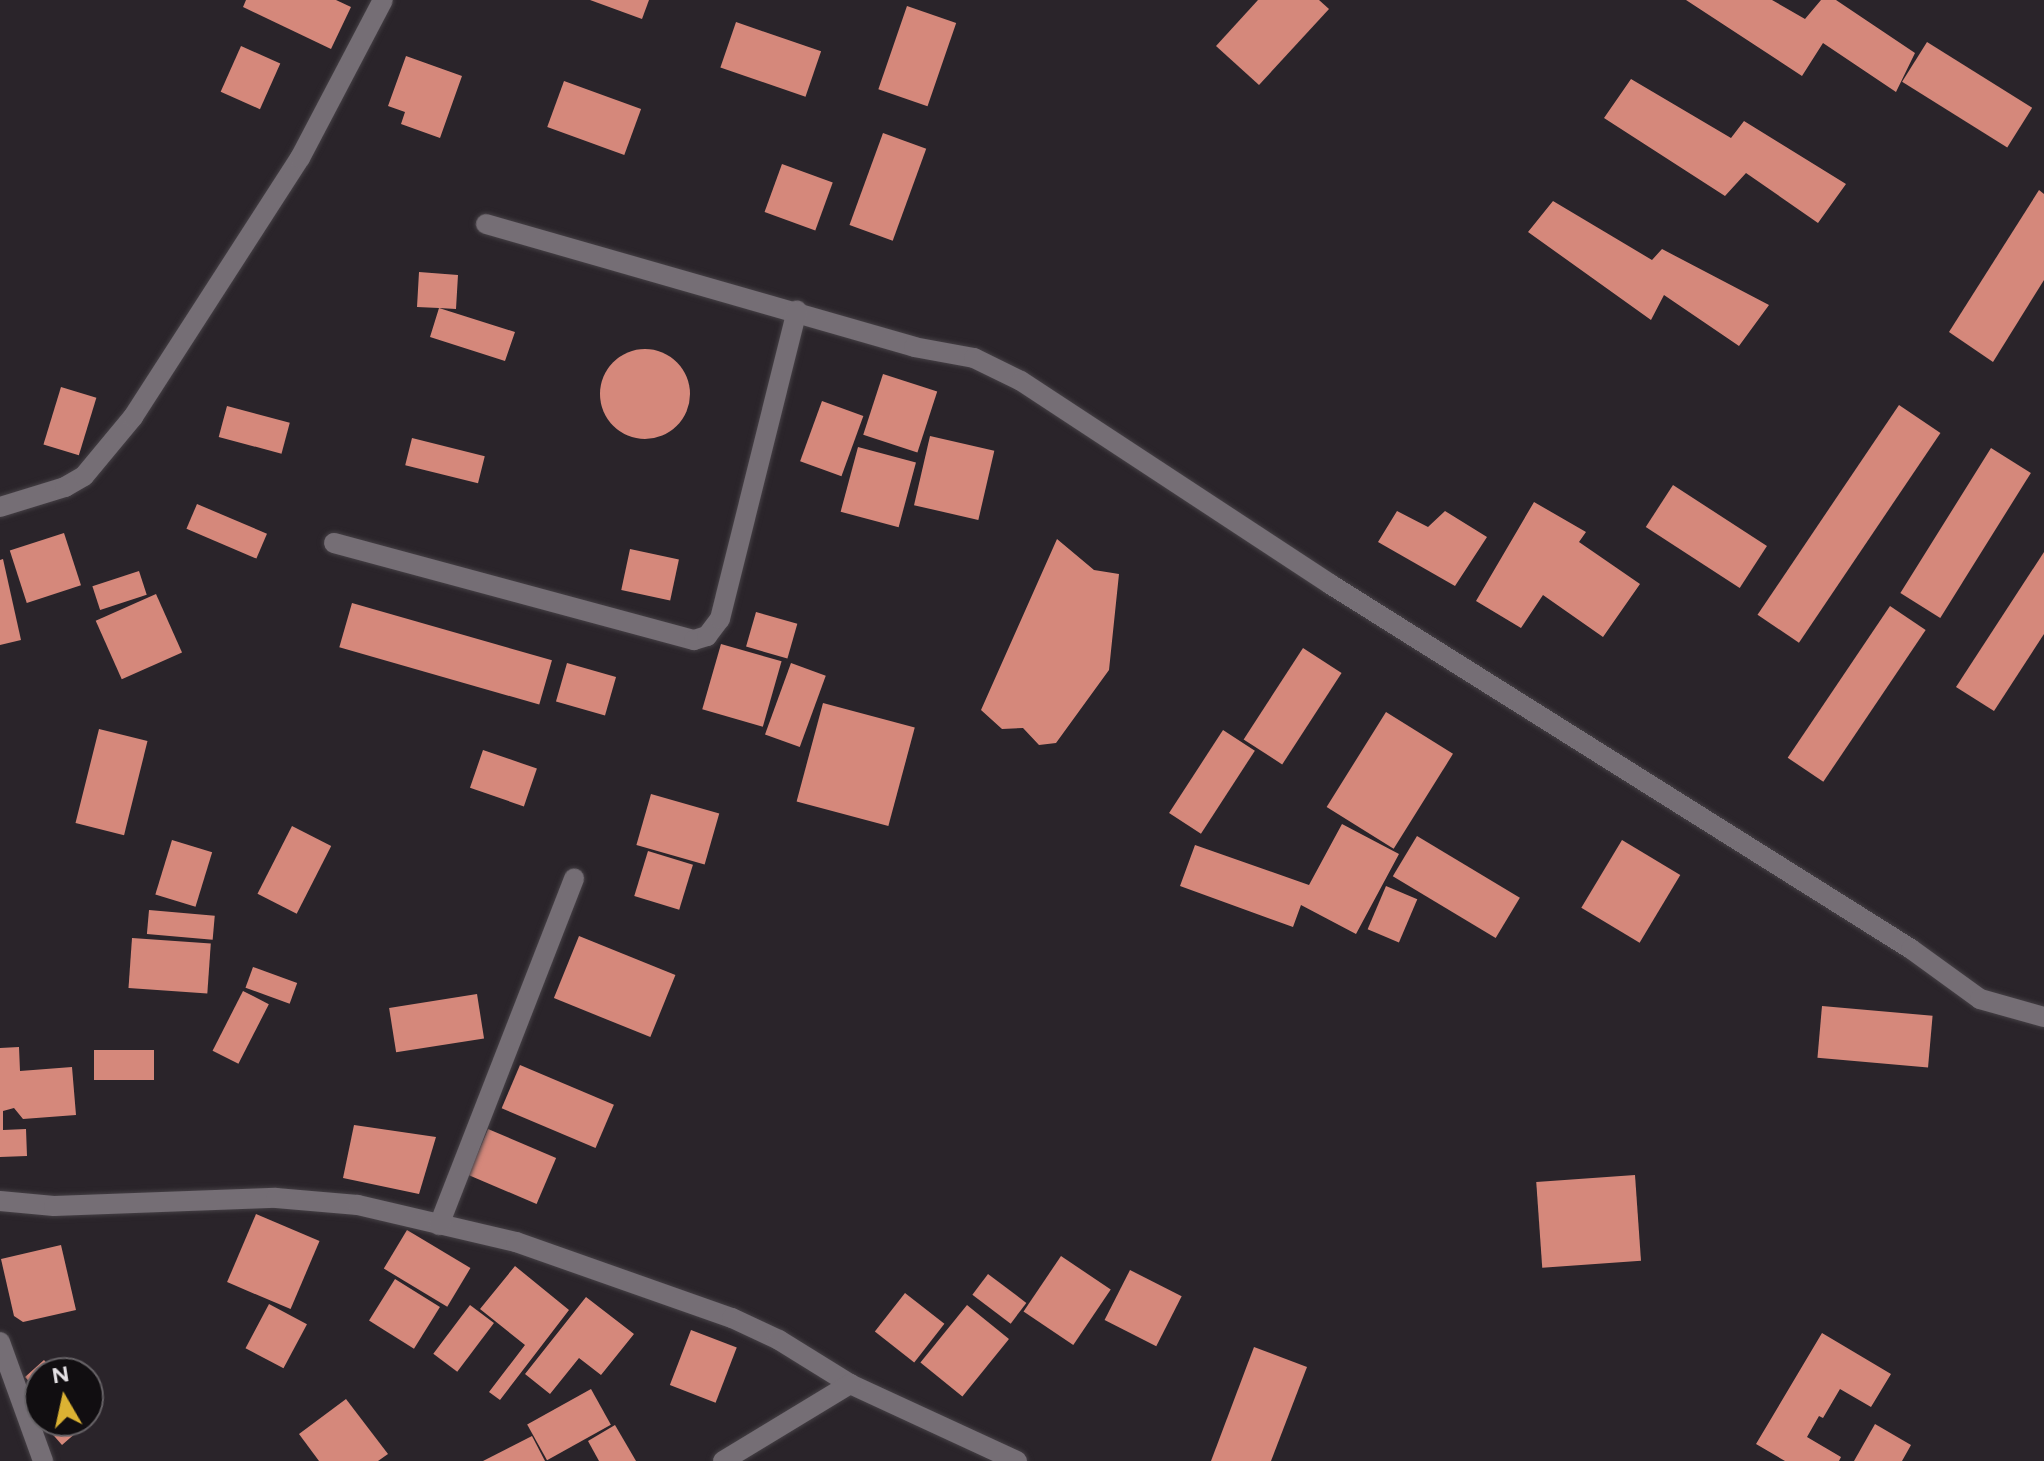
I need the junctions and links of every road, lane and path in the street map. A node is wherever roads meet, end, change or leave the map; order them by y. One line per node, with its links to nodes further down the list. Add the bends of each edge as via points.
1 (383, 0): 4 (street, via 300,158 133,417 84,476)
2 (486, 224): 3 (street)
3 (797, 310): 5 (street, via 720,619 707,636 694,640); 7 (street, via 914,347 974,358 1021,381 1317,575 1911,949 1980,999)
4 (0, 507)
5 (334, 543)
6 (574, 878): 9 (street)
7 (2044, 1017)
8 (0, 1201): 9 (street, via 54,1206 276,1198 358,1205)
9 (439, 1225): 11 (street, via 516,1242 732,1318)
10 (0, 1342): 12 (street)
11 (850, 1384): 13 (street); 14 (street)
12 (43, 1461)
13 (723, 1461)
14 (1017, 1461)

